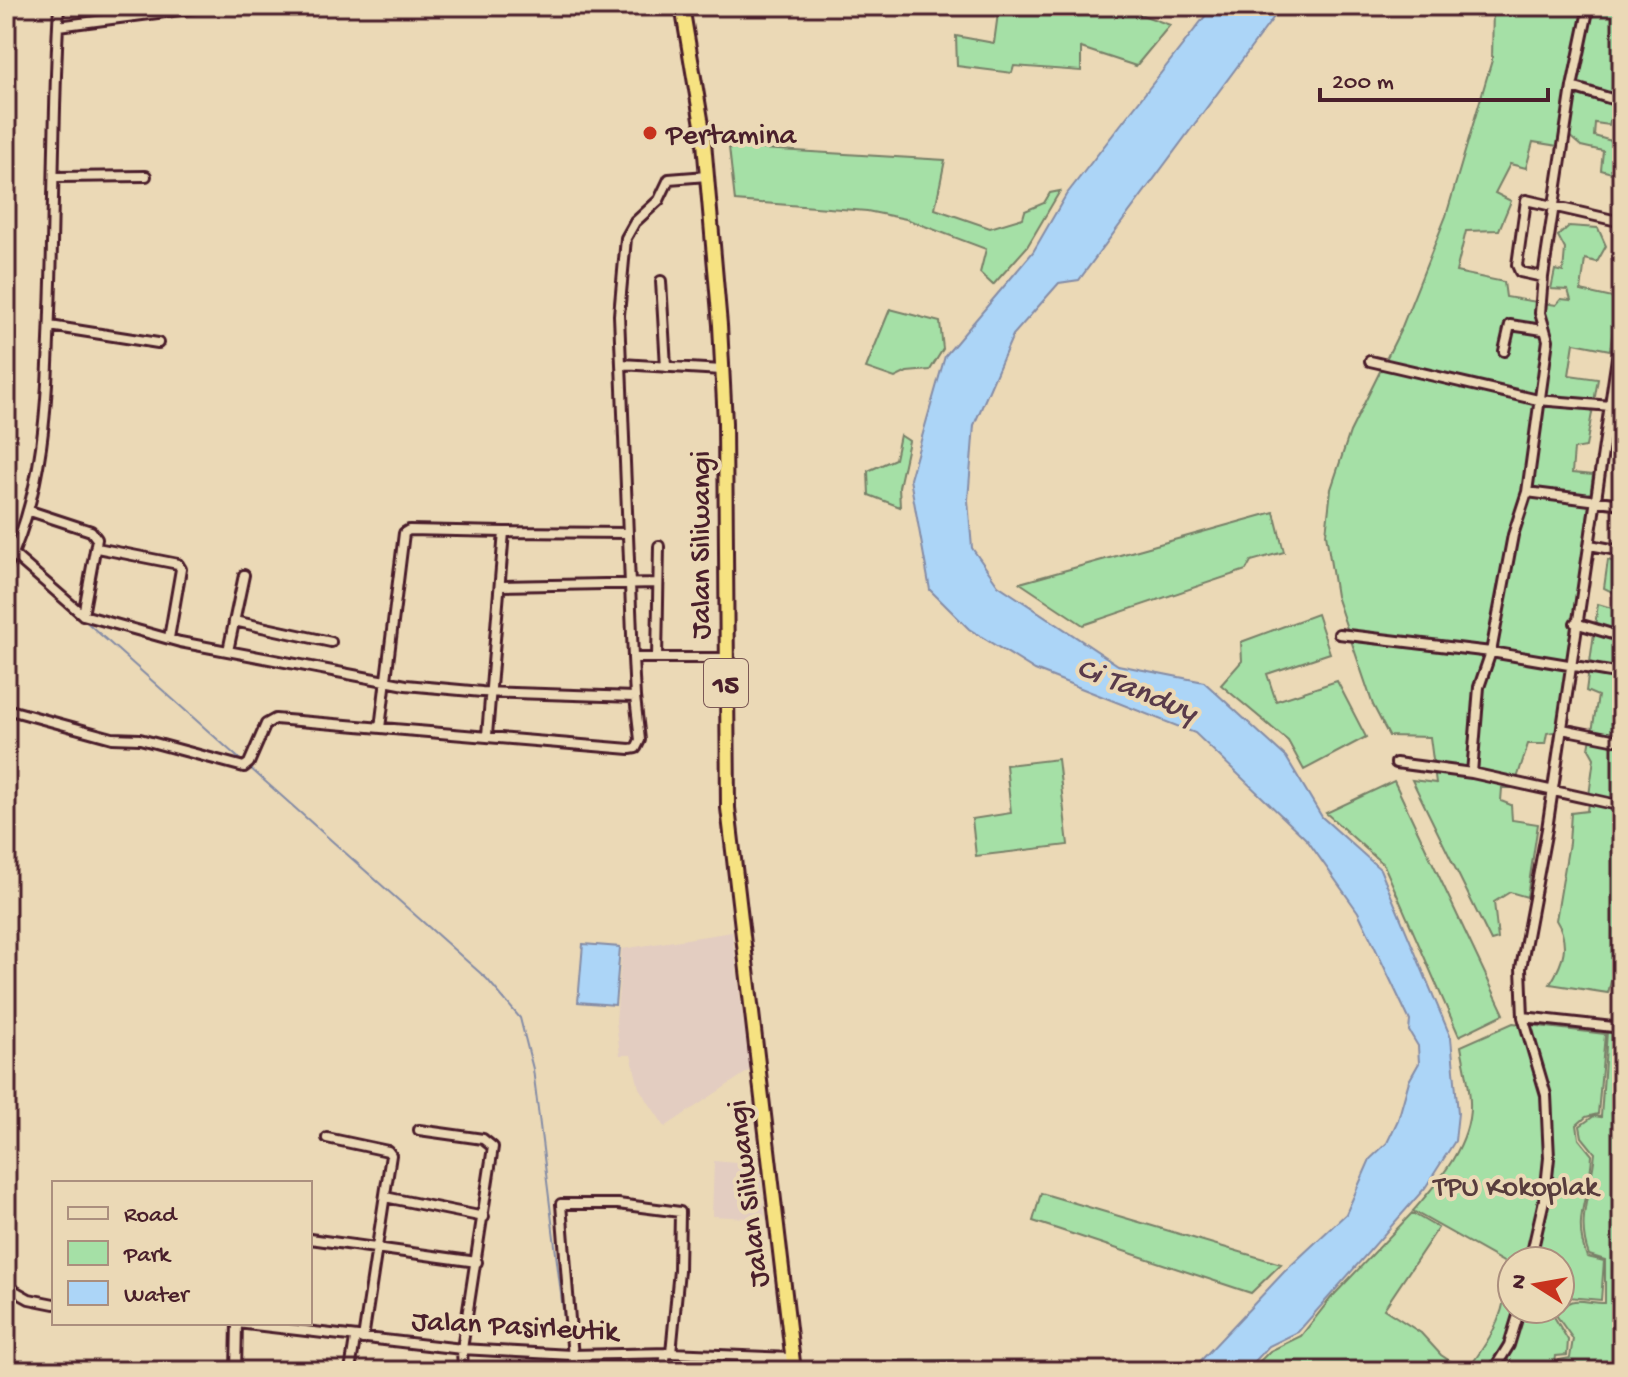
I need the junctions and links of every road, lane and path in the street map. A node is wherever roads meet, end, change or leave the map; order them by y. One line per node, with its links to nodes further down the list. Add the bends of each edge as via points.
1 (59, 6): 5 (street)
2 (211, 6): 5 (street)
3 (682, 6): 9 (highway, Jalan Siliwangi / 15)
4 (1589, 6): 6 (street)
5 (58, 26): 10 (street)
6 (1572, 87): 7 (street); 11 (street)
7 (1622, 102)
8 (146, 176): 10 (street)
9 (707, 176): 21 (street, via 669,179 659,200 629,230 619,315); 23 (highway, Jalan Siliwangi / 15)
10 (56, 177): 16 (street)
11 (1554, 207): 12 (street); 13 (street); 13 (street, via 1524,202 1517,265 1520,272)
12 (1622, 222)
13 (1543, 277): 17 (street)
14 (661, 281): 22 (street)
15 (1622, 324): 25 (street)
16 (50, 326): 18 (street); 29 (street, via 40,461)
17 (1543, 330): 19 (street, via 1510,325); 24 (street, via 1548,340)
18 (158, 343)
19 (1504, 351)
20 (1370, 361): 24 (street)
21 (621, 364): 22 (street); 31 (street)
22 (666, 367): 23 (street)
23 (722, 370): 52 (highway, Jalan Siliwangi / 15)
24 (1538, 400): 25 (street); 26 (street)
25 (1611, 406): 27 (street)
26 (1527, 492): 27 (street); 49 (street, via 1513,535)
27 (1597, 501): 28 (street); 32 (street)
28 (1622, 504)
29 (30, 511): 34 (street, via 91,531); 36 (street)
30 (504, 532): 31 (street); 40 (street); 55 (street, via 404,533)
31 (628, 533): 39 (street)
32 (1590, 545): 35 (street); 43 (street)
33 (659, 546): 38 (street)
34 (97, 548): 41 (street); 46 (street, via 178,564)
35 (1622, 551)
36 (10, 561): 41 (street)
37 (244, 575): 42 (street)
38 (657, 583): 39 (street); 51 (street)
39 (629, 585): 40 (street); 50 (street)
40 (500, 586): 56 (street)
41 (83, 615): 46 (street)
42 (234, 621): 47 (street); 48 (street)
43 (1575, 623): 45 (street); 53 (street)
44 (1339, 634): 49 (street)
45 (1622, 637)
46 (169, 638): 48 (street)
47 (331, 642)
48 (228, 651): 55 (street)
49 (1491, 652): 53 (street); 64 (street, via 1479,687)
50 (633, 658): 51 (street); 57 (street)
51 (657, 658): 52 (street)
52 (726, 658): 86 (highway, Jalan Siliwangi / 15, via 733,876)
53 (1570, 665): 54 (street); 60 (street)
54 (1622, 674)
55 (385, 682): 56 (street); 59 (street)
56 (489, 693): 57 (street); 61 (street)
57 (635, 697): 61 (street, via 640,740 630,749)
58 (6, 709): 59 (street, via 246,765 270,719)
59 (380, 728): 61 (street)
60 (1562, 729): 62 (street); 65 (street)
61 (487, 735)
62 (1622, 741)
63 (1396, 763): 64 (street)
64 (1472, 773): 65 (street)
65 (1552, 789): 66 (street); 67 (street, via 1521,968)
66 (1622, 806)
67 (1523, 1017): 68 (street); 74 (street, via 1546,1095 1549,1158)
68 (1622, 1028)
69 (419, 1130): 72 (street, via 491,1143)
70 (327, 1138): 71 (street, via 389,1152)
71 (385, 1197): 72 (street); 75 (street)
72 (484, 1217): 76 (street)
73 (312, 1239): 75 (street)
74 (1534, 1245)
75 (378, 1249): 76 (street); 82 (street)
76 (477, 1262): 83 (street)
77 (6, 1286): 78 (street)
78 (52, 1304)
79 (237, 1325): 87 (street)
80 (252, 1325): 82 (street, Jalan Pasirleutik)
81 (1515, 1325): 92 (street)
82 (359, 1339): 83 (street, Jalan Pasirleutik); 88 (street)
83 (462, 1349): 85 (street, Jalan Pasirleutik); 89 (street)
84 (669, 1353): 85 (street, Jalan Pasirleutik); 85 (street, via 680,1212 561,1204); 86 (street, Jalan Pasirleutik); 91 (street)
85 (568, 1355): 90 (street)
86 (793, 1364)
87 (236, 1371)
88 (350, 1371)
89 (463, 1371)
90 (574, 1371)
91 (663, 1371)
92 (1493, 1371)

